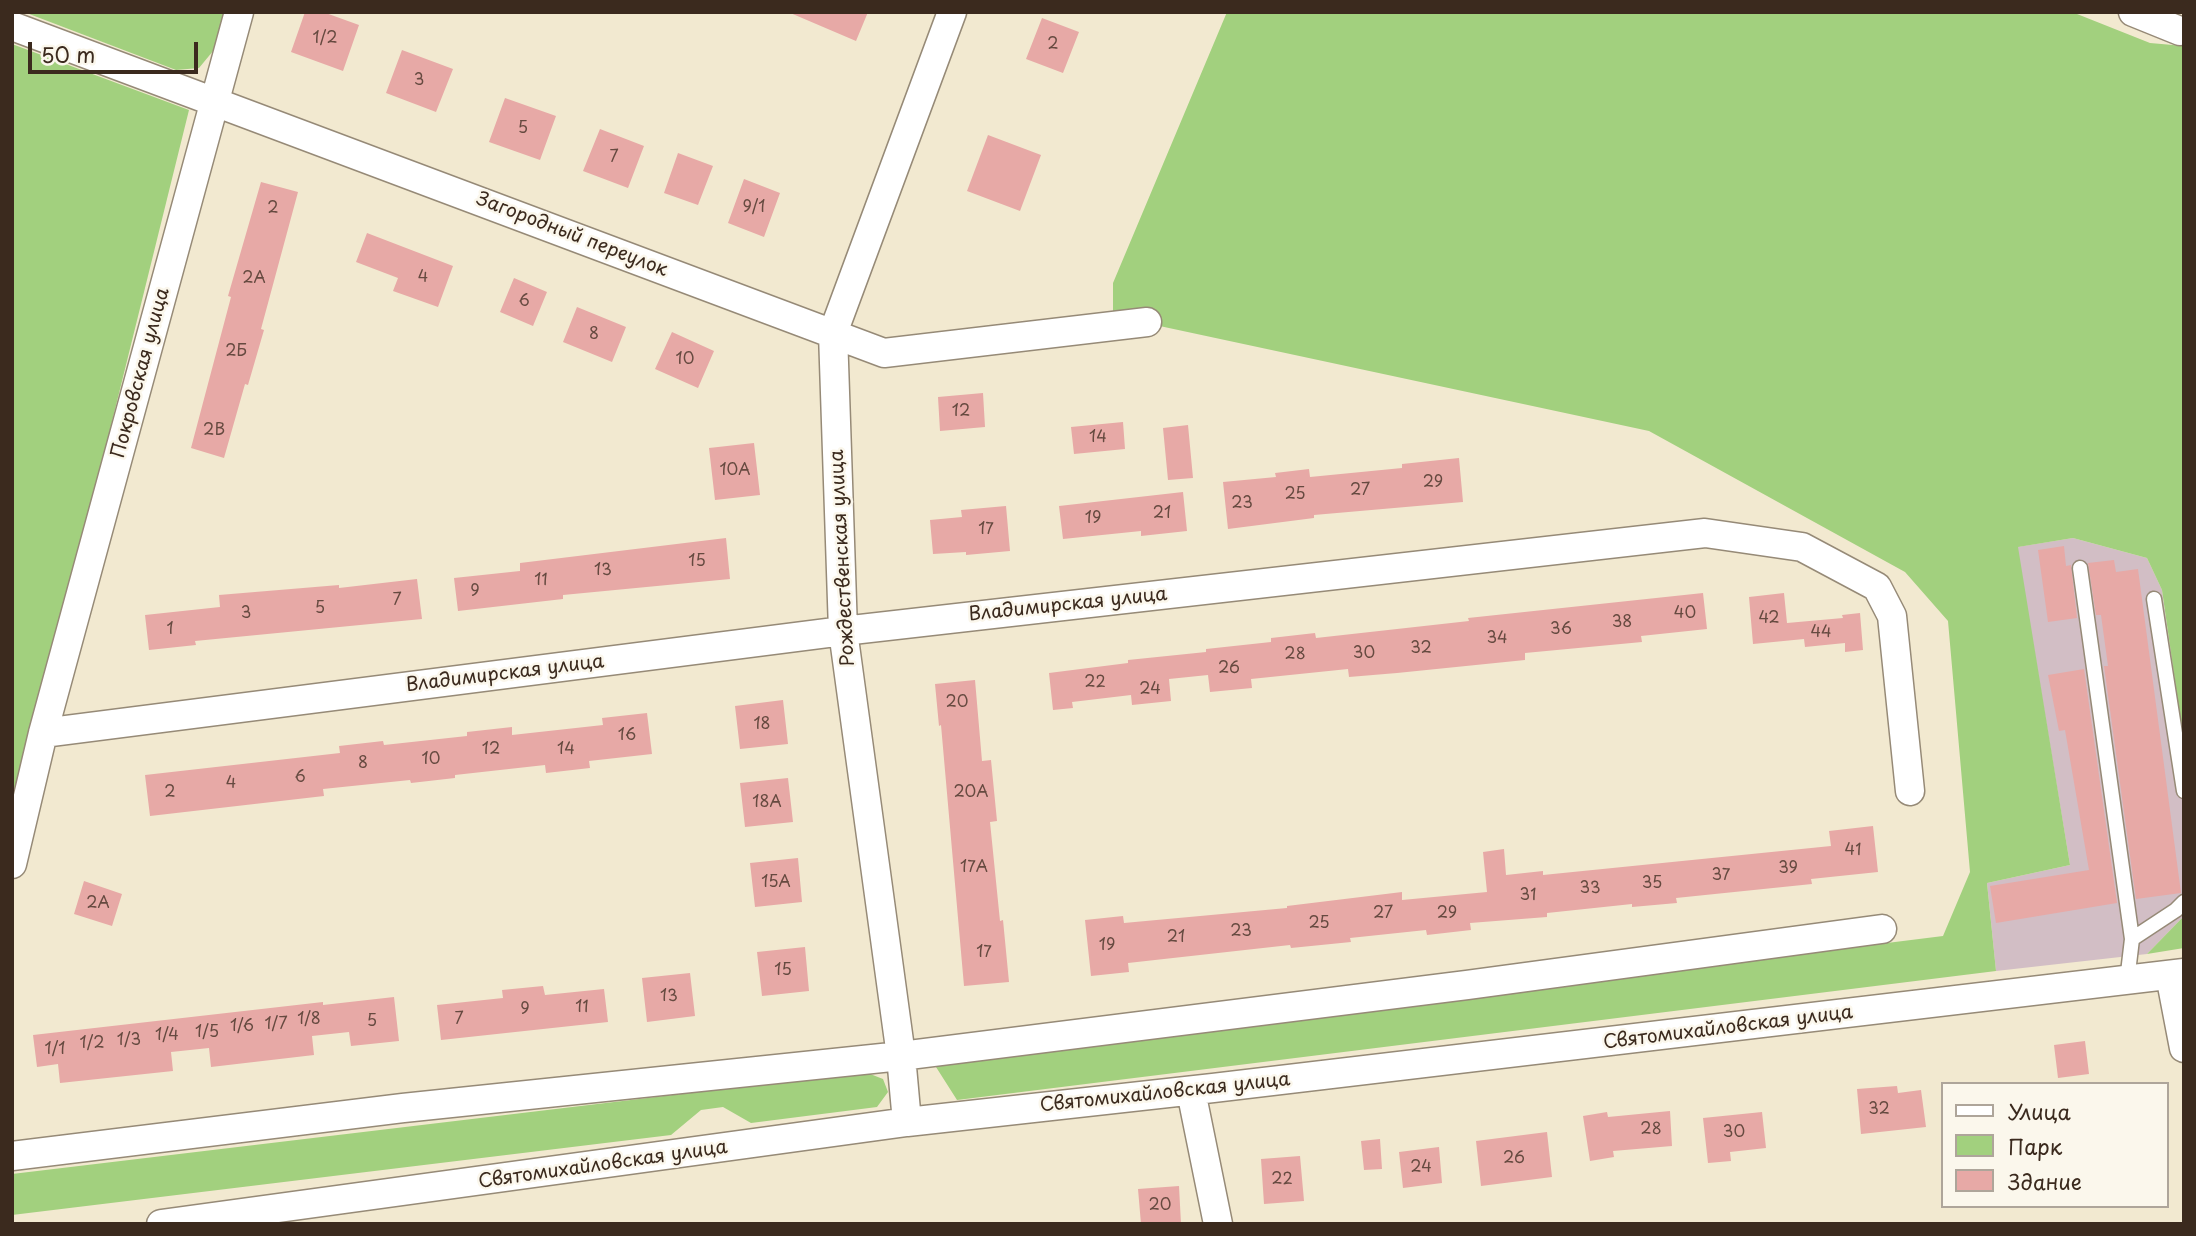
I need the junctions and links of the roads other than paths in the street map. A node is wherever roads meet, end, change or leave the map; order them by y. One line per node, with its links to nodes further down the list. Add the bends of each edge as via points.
1 (239, 12): 6 (street, Покровская улица)
2 (952, 12): 8 (street, Рождественская улица)
3 (2133, 12): 5 (street)
4 (12, 26): 6 (street, Загородный переулок)
5 (2180, 31)
6 (214, 102): 8 (street, Загородный переулок); 12 (street, Покровская улица)
7 (1147, 322): 8 (street, Загородный переулок, via 884,353)
8 (832, 333): 11 (street, Рождественская улица)
9 (2080, 568): 18 (lane)
10 (2154, 600): 14 (lane)
11 (843, 631): 12 (street, Владимирская улица); 13 (street, Владимирская улица, via 1705,533 1802,547 1877,587 1892,616); 22 (street, Рождественская улица)
12 (43, 733): 15 (street, Покровская улица)
13 (1910, 791)
14 (2184, 791)
15 (12, 864)
16 (2184, 902): 18 (lane)
17 (1882, 929): 22 (street)
18 (2132, 939): 20 (lane)
19 (2177, 974): 20 (street, Святомихайловская улица); 21 (street)
20 (2127, 981): 23 (street, Святомихайловская улица)
21 (2184, 1048)
22 (901, 1056): 24 (street, Рождественская улица); 25 (street)
23 (1191, 1091): 24 (street, Святомихайловская улица); 27 (street)
24 (907, 1122): 26 (street, Святомихайловская улица)
25 (12, 1156)
26 (161, 1224)
27 (1218, 1224)

